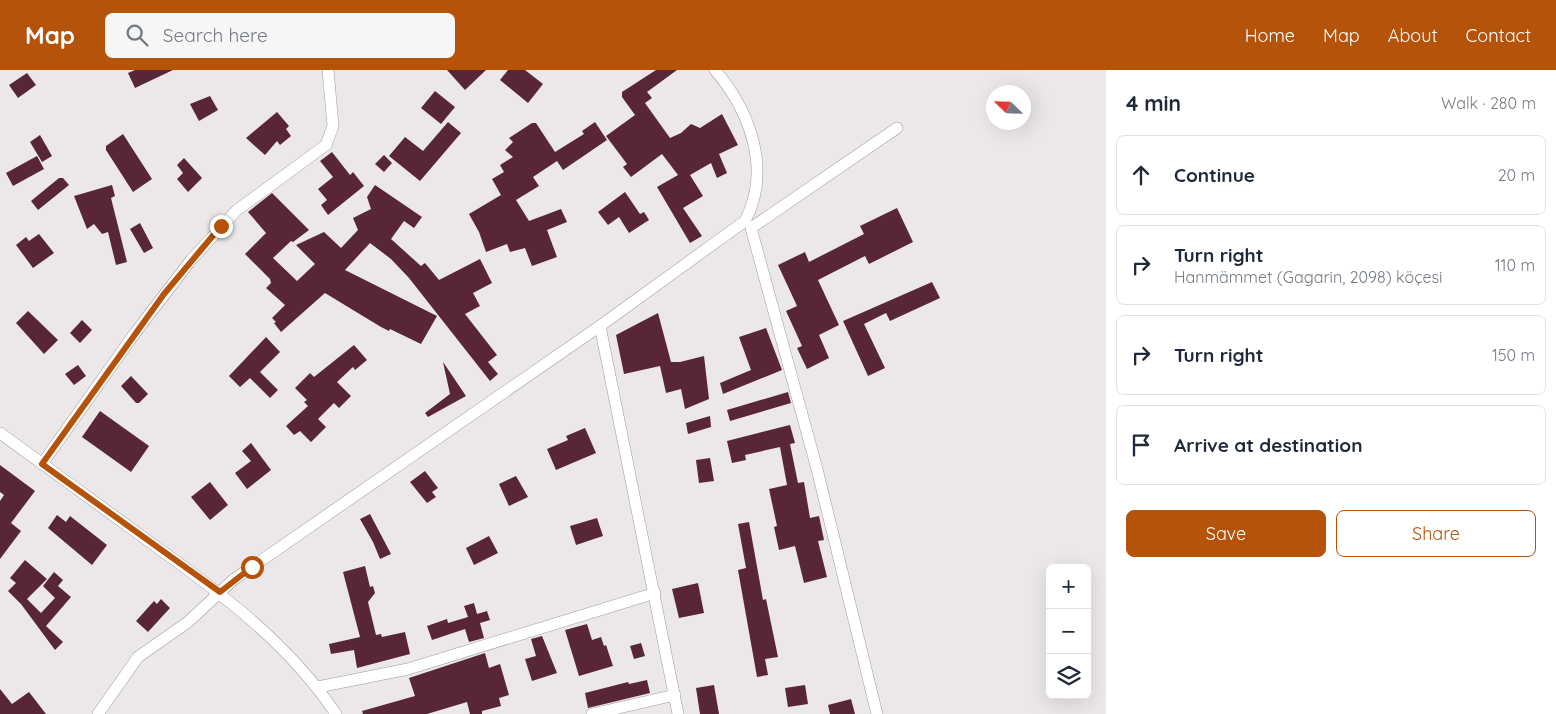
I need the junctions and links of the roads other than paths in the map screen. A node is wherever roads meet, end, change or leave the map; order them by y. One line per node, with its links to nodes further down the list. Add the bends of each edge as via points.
1 (328, 70): 6 (street, via 333,126 326,145 237,210 191,260)
2 (715, 70): 4 (street, via 731,89 750,130 757,166 752,206 744,221 729,234)
3 (897, 128): 15 (street, via 751,228 817,470)
4 (600, 326): 7 (street); 8 (street)
5 (0, 433): 6 (street)
6 (42, 464): 7 (street)
7 (220, 592): 9 (street, via 276,642); 11 (street, via 188,622 138,657)
8 (655, 593): 9 (street, via 408,669); 10 (street)
9 (318, 686): 12 (street)
10 (675, 695): 13 (street); 14 (street)
11 (98, 714)
12 (336, 714)
13 (592, 714)
14 (678, 714)
15 (877, 714)

